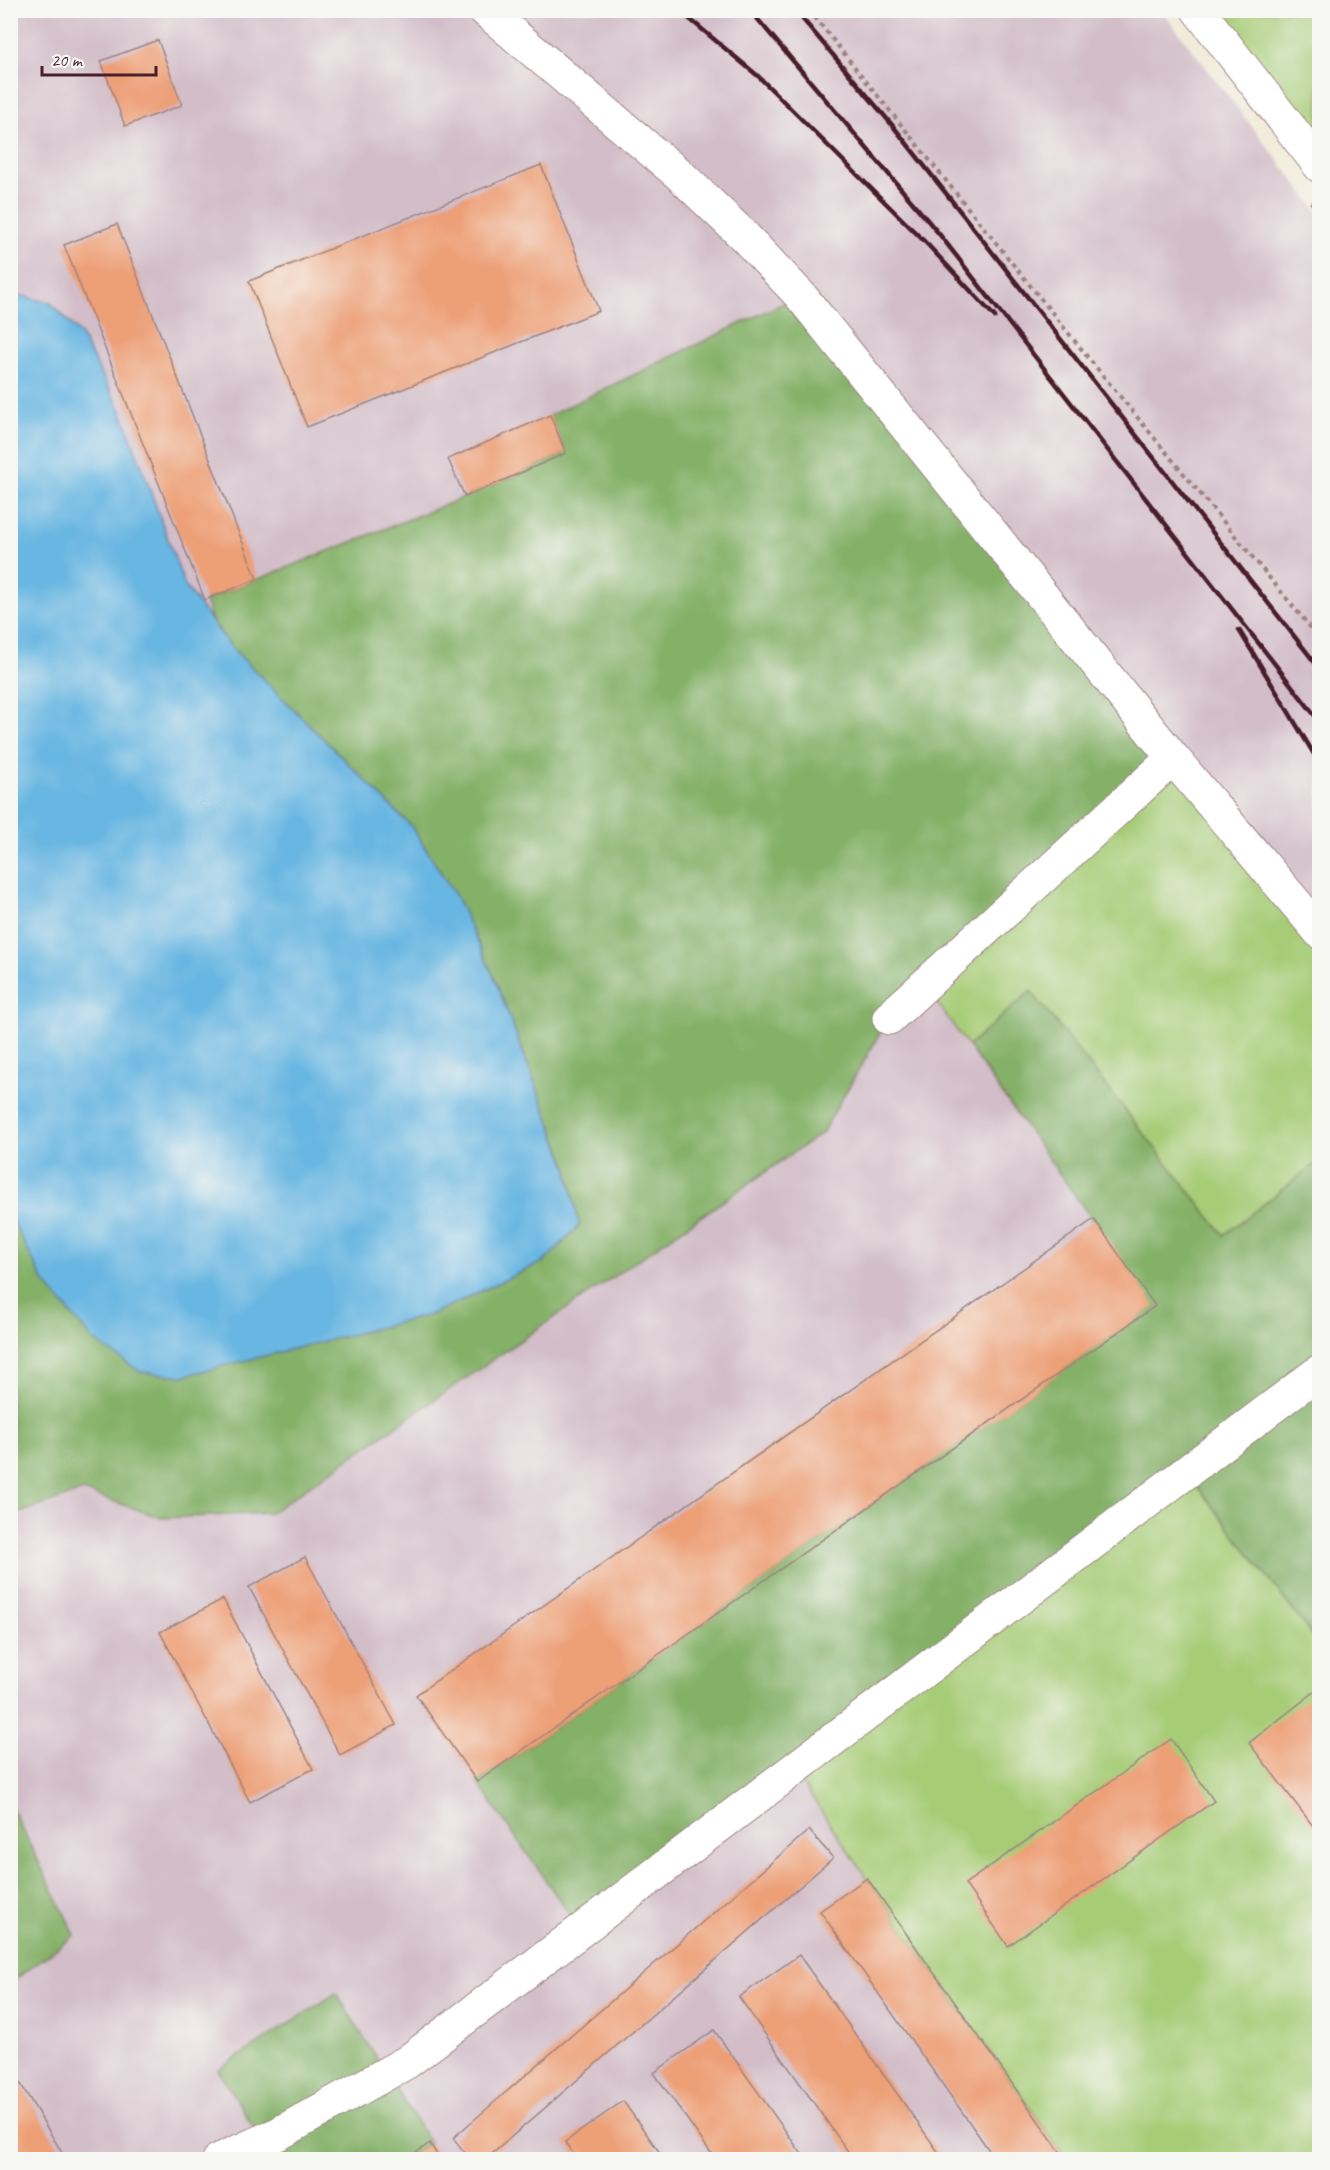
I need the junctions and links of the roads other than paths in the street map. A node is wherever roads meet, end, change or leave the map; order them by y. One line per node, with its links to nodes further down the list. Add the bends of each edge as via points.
1 (485, 10): 4 (street, via 681,176 800,295)
2 (1198, 10): 3 (street)
3 (1320, 166)
4 (1173, 758): 5 (street); 6 (street)
5 (1320, 932)
6 (889, 1018)
7 (1320, 1371): 8 (street, via 407,2062 280,2133)
8 (219, 2160)

